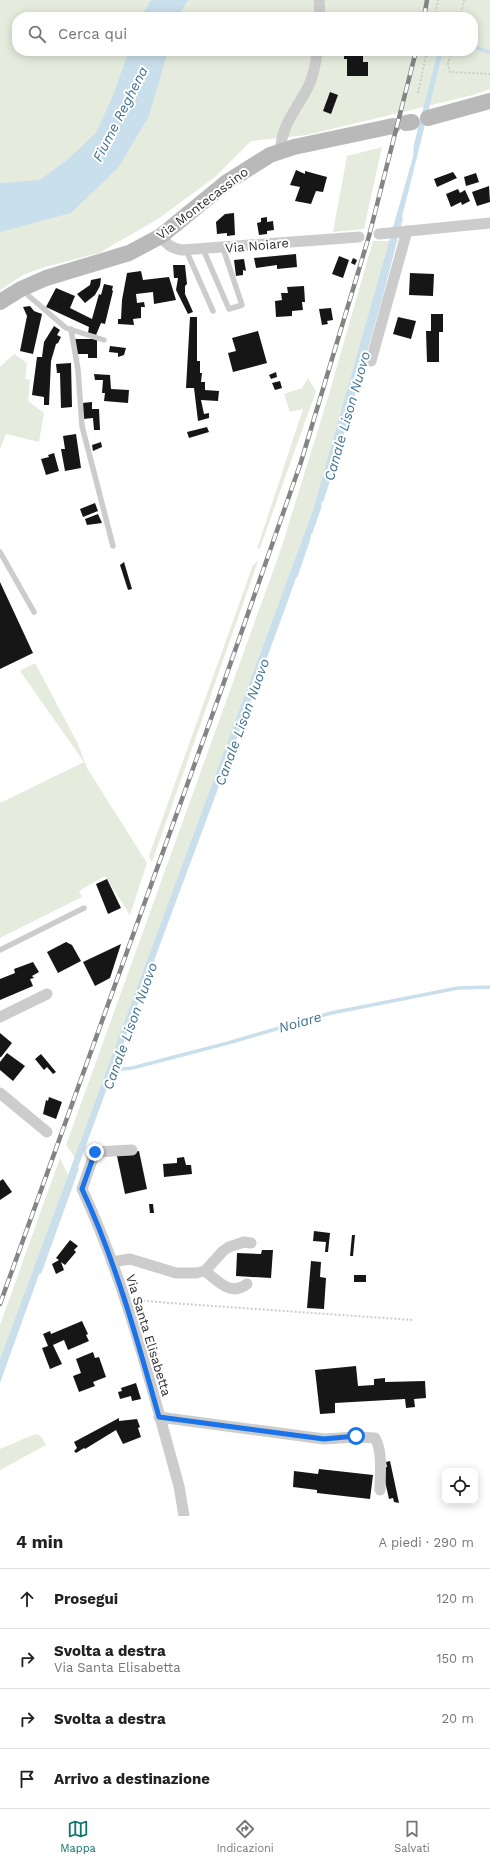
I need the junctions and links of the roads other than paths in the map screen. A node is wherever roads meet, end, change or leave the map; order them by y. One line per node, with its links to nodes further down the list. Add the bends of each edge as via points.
1 (319, 0): 2 (street)
2 (320, 12)
3 (316, 56): 7 (street, via 312,77 286,125)
4 (490, 101): 5 (street)
5 (428, 118)
6 (404, 124): 7 (street)
7 (281, 151): 11 (street, Via Montecassino, via 257,161 226,182)
8 (490, 223): 9 (street)
9 (405, 231): 10 (street); 21 (street)
10 (379, 234)
11 (161, 236): 15 (street, Via Noiare, via 173,249); 16 (street, Via Montecassino, via 129,253 46,278)
12 (359, 237): 13 (street, Via Noiare)
13 (223, 248): 14 (street, Via Noiare); 14 (lane, via 242,305 229,309)
14 (203, 249): 15 (street, Via Noiare)
15 (186, 250): 18 (lane)
16 (20, 289): 17 (street, Via Montecassino); 19 (lane, via 66,328)
17 (0, 302)
18 (213, 311)
19 (71, 329): 20 (lane); 22 (lane, via 78,370 82,426)
20 (104, 340)
21 (371, 361)
22 (113, 546)
23 (0, 552): 24 (lane)
24 (34, 612)
25 (84, 908): 26 (lane)
26 (0, 950)
27 (47, 994): 28 (street)
28 (0, 1017)
29 (0, 1093): 30 (street)
30 (47, 1132)
31 (132, 1150): 33 (street, Via Santa Elisabetta, via 95,1152 82,1189)
32 (251, 1243): 34 (street, via 244,1242 229,1247)
33 (112, 1262): 34 (street, via 130,1259 176,1273); 36 (street, Via Santa Elisabetta)
34 (205, 1271): 35 (street, via 225,1287 233,1290 241,1289)
35 (247, 1284)
36 (159, 1417): 37 (street, via 324,1439 356,1436 375,1438 380,1454); 38 (street, Via Santa Elisabetta, via 179,1486)
37 (380, 1490)
38 (184, 1516)

